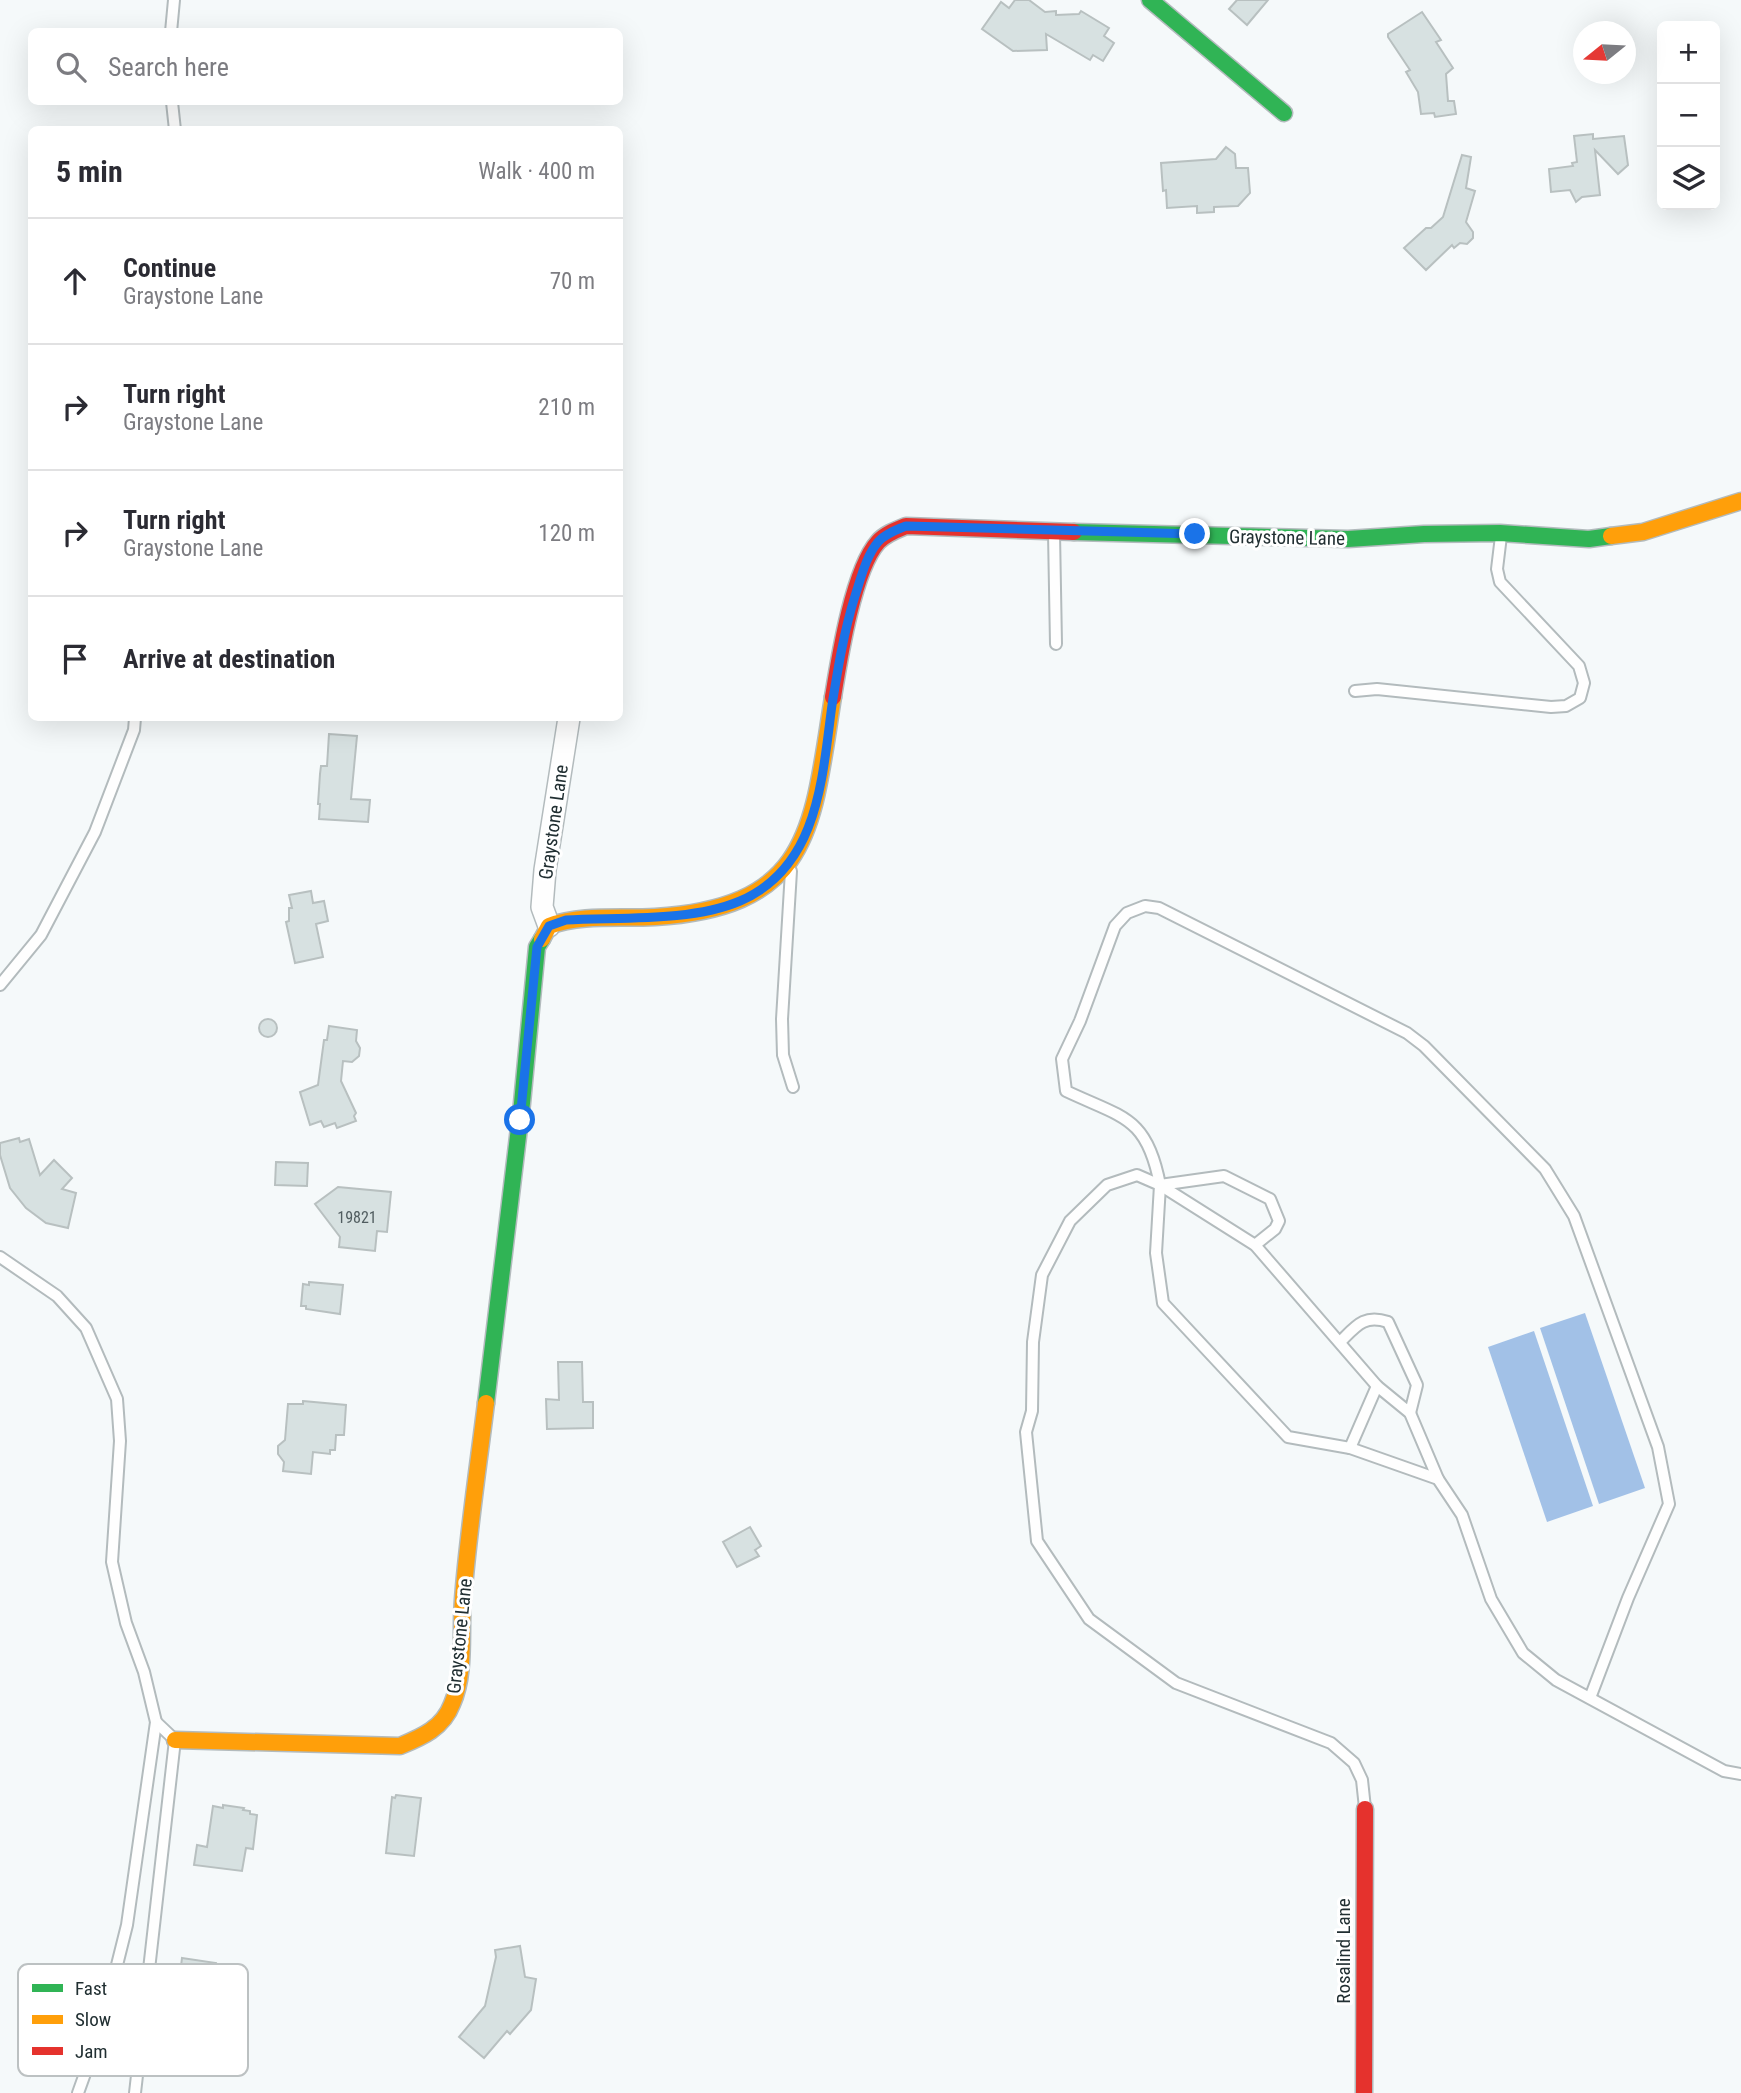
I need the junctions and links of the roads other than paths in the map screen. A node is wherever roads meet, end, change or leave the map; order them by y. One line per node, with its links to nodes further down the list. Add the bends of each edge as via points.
1 (174, 0): 3 (lane)
2 (1150, 0): 5 (street)
3 (171, 28)
4 (172, 105): 6 (lane)
5 (1284, 113)
6 (175, 126)
7 (1741, 501): 9 (street, Graystone Lane, via 1620,536 1589,539)
8 (1054, 530): 9 (street, Graystone Lane, via 1348,539); 10 (lane); 14 (street, Graystone Lane, via 906,526 878,542 864,569 842,645 818,800)
9 (1502, 534): 11 (lane, via 1497,564 1500,582 1579,666 1584,683 1580,698 1551,708 1377,689)
10 (1056, 644)
11 (1355, 691)
12 (135, 721): 16 (lane, via 95,832 41,935)
13 (569, 721): 15 (street, Graystone Lane, via 545,870 542,907)
14 (792, 861): 15 (street, Graystone Lane, via 758,891 716,908 693,914 566,920); 17 (lane, via 782,1019 783,1055)
15 (549, 926): 28 (street, Graystone Lane, via 537,947 462,1605 459,1675 449,1712 423,1739 400,1746)
16 (0, 985)
17 (793, 1087)
18 (1160, 1185): 19 (lane); 19 (lane, via 1224,1176 1270,1199 1279,1221); 24 (lane, via 1156,1252 1163,1303 1288,1437); 26 (lane, via 1147,1139 1133,1122 1066,1091 1062,1059 1115,926 1128,913 1145,906 1159,908 1407,1033 1545,1169 1574,1216 1658,1447 1669,1504); 30 (lane, via 1138,1175 1107,1185 1070,1220 1042,1275 1026,1432 1037,1541 1089,1619 1176,1683 1331,1743 1354,1763 1362,1780)
19 (1255, 1245): 21 (lane)
20 (0, 1257): 27 (lane, via 57,1296 86,1328 117,1399 120,1441 111,1562)
21 (1340, 1342): 22 (lane); 23 (lane, via 1361,1322 1375,1317 1388,1322 1417,1385)
22 (1377, 1386): 23 (lane); 24 (lane)
23 (1410, 1413): 25 (lane)
24 (1350, 1448): 25 (lane)
25 (1438, 1479): 26 (lane, via 1462,1515 1491,1599 1523,1653 1556,1680)
26 (1590, 1698): 29 (lane, via 1724,1771)
27 (156, 1722): 28 (lane); 31 (lane)
28 (175, 1740): 32 (lane)
29 (1741, 1774)
30 (1365, 1809): 35 (street, Rosalind Lane)
31 (117, 1964)
32 (150, 1964)
33 (84, 2076): 34 (lane)
34 (78, 2093)
35 (1364, 2093)

